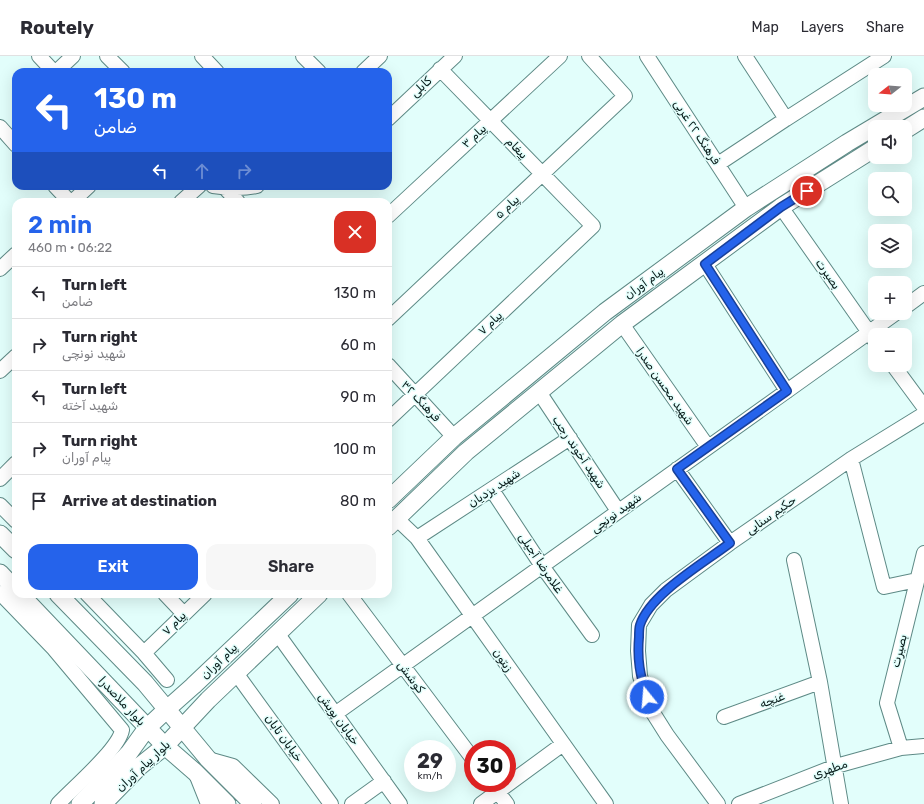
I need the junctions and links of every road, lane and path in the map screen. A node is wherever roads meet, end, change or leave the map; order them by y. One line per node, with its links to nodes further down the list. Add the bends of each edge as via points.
1 (39, 56): 13 (street)
2 (73, 56): 14 (street)
3 (107, 56): 15 (street)
4 (202, 56): 16 (street)
5 (303, 56): 17 (street)
6 (380, 56): 18 (street)
7 (455, 56): 19 (street, کابلی)
8 (560, 56): 24 (street, پیام ۳)
9 (589, 56): 30 (street, پیام ۵, via 626,96)
10 (648, 56): 29 (street, فرهنگ ۲۲ غربی)
11 (746, 56): 23 (street)
12 (884, 56): 23 (street)
13 (51, 68)
14 (60, 68)
15 (119, 68)
16 (213, 68)
17 (314, 68)
18 (367, 68)
19 (440, 70): 21 (street, کابلی); 24 (street, پیغام)
20 (924, 97): 40 (main road, پیام آوران)
21 (392, 115)
22 (924, 118): 25 (main road)
23 (786, 119): 29 (street)
24 (490, 121): 30 (street, پیغام); 41 (street, پیام ۳)
25 (912, 126)
26 (0, 127): 27 (street)
27 (12, 140)
28 (868, 152): 39 (main road, پیام آوران)
29 (718, 164): 40 (street, فرهنگ ۲۲ غربی)
30 (542, 174): 42 (street, پیغام); 50 (street, پیام ۵)
31 (59, 190): 35 (street)
32 (84, 190): 36 (street)
33 (194, 190): 37 (street)
34 (223, 190): 38 (street)
35 (67, 198)
36 (76, 198)
37 (186, 198)
38 (233, 198)
39 (781, 207): 44 (main road, پیام آوران); 54 (street, بصیرت)
40 (746, 208): 46 (main road, پیام آوران)
41 (392, 212)
42 (593, 226): 62 (street, پیام ۷)
43 (12, 258): 45 (street)
44 (705, 264): 48 (main road, پیام آوران); 60 (street)
45 (0, 269)
46 (648, 280): 48 (main road); 66 (main road, پیام آوران, via 605,312)
47 (924, 293): 49 (street)
48 (660, 296): 52 (main road, پیام آوران)
49 (912, 301)
50 (392, 315)
51 (889, 320): 53 (street, شهید نونچی)
52 (622, 324): 61 (main road, پیام آوران); 68 (street, شهید محسن صدرا)
53 (881, 328)
54 (868, 331)
55 (868, 340): 60 (street, شهید نونچی)
56 (12, 360): 58 (street)
57 (392, 369): 62 (street, فرهنگ ۳۲)
58 (0, 371)
59 (898, 372): 63 (street)
60 (787, 391): 68 (street, شهید نونچی)
61 (539, 392): 67 (street, شهید آخوند رجب); 78 (main road, پیام آوران, via 466,452)
62 (415, 395): 65 (street, پیام ۷); 66 (street, فرهنگ ۳۲)
63 (924, 407)
64 (924, 414): 69 (street, حکیم سنایی)
65 (392, 416)
66 (454, 437): 74 (main road, پیام آوران)
67 (570, 438): 73 (street, شهید یزدیان); 76 (street, شهید آخوند رجب)
68 (708, 448): 71 (street, شهید نونچی)
69 (851, 459): 81 (street, حکیم سنایی); 87 (street, via 884,587)
70 (12, 467): 72 (street)
71 (677, 469): 76 (street, شهید نونچی); 81 (street)
72 (0, 479)
73 (492, 490): 80 (street, شهید یزدیان); 85 (street, غلامرضا آجیلی)
74 (392, 496)
75 (0, 505): 77 (street)
76 (618, 511): 85 (street, شهید نونچی)
77 (12, 517)
78 (393, 523): 80 (street, زیتون)
79 (0, 534): 82 (main road)
80 (417, 538): 100 (street, زیتون)
81 (730, 543): 146 (street, حکیم سنایی, via 666,590 651,605 639,625 640,676 650,708)
82 (12, 546)
83 (924, 554): 87 (street, بصیرت)
84 (794, 560): 110 (street)
85 (542, 566): 100 (street, شهید نونچی); 103 (street, غلامرضا آجیلی)
86 (0, 573): 88 (main road)
87 (917, 580): 124 (street, بصیرت, via 887,703)
88 (12, 586)
89 (0, 593): 104 (street)
90 (24, 598): 106 (main road, بلوار ملاصدرا)
91 (62, 598): 101 (main road)
92 (91, 598): 98 (street)
93 (170, 598): 99 (street)
94 (201, 598): 99 (street, پیام ۷)
95 (286, 598): 112 (main road, پیام آوران)
96 (315, 598): 102 (main road, پیام آوران)
97 (352, 598): 107 (street, کوشش)
98 (103, 610): 101 (street); 105 (street)
99 (184, 614): 105 (street, پیام ۷)
100 (472, 616): 107 (street, شهید نونچی); 120 (street, زیتون)
101 (88, 625): 111 (main road)
102 (277, 633): 108 (main road, پیام آوران); 116 (street, خیابان پویش)
103 (592, 635)
104 (54, 649): 106 (street); 133 (street, via 122,730 121,736 108,754)
105 (144, 653): 109 (street)
106 (84, 660): 114 (main road, بلوار ملاصدرا)
107 (403, 666): 116 (street, شهید نونچی); 123 (street, کوشش)
108 (236, 673): 113 (main road, پیام آوران); 140 (street, خیابان تابان)
109 (167, 680)
110 (820, 682): 117 (street, غنچه); 127 (street)
111 (145, 684): 114 (main road, via 137,697); 115 (main road)
112 (193, 686): 113 (main road, via 192,692 196,698 201,701); 115 (main road, پیام آوران)
113 (208, 700): 119 (main road, پیام آوران)
114 (125, 703): 118 (main road, بلوار ملاصدرا)
115 (166, 710): 118 (main road, پیام آوران); 119 (main road)
116 (335, 714): 130 (street, خیابان پویش)
117 (724, 717)
118 (147, 728): 121 (main road, بلوار ملاصدرا); 126 (main road, بلوار پیام آوران)
119 (183, 728): 121 (main road, بلوار پیام آوران); 125 (main road)
120 (563, 744): 129 (street); 145 (street, زیتون)
121 (165, 746): 126 (main road, بلوار پیام آوران); 128 (main road, بلوار ملاصدرا)
122 (924, 746): 124 (street, مطهری)
123 (464, 747)
124 (901, 748): 127 (street, مطهری)
125 (208, 759): 128 (main road, via 198,758 195,762); 138 (main road); 139 (street, via 233,766)
126 (134, 760): 134 (main road, بلوار پیام آوران); 135 (main road, بلوار پیام آوران)
127 (836, 766): 147 (street, مطهری); 148 (street)
128 (195, 772): 136 (street); 137 (main road, بلوار ملاصدرا)
129 (516, 773)
130 (384, 781): 141 (street); 142 (street, خیابان پویش)
131 (490, 792): 143 (street)
132 (498, 792): 144 (street)
133 (58, 804)
134 (80, 804)
135 (102, 804)
136 (208, 804)
137 (227, 804)
138 (253, 804)
139 (272, 804)
140 (332, 804)
141 (352, 804)
142 (400, 804)
143 (481, 804)
144 (507, 804)
145 (606, 804)
146 (718, 804)
147 (739, 804)
148 (841, 804)

